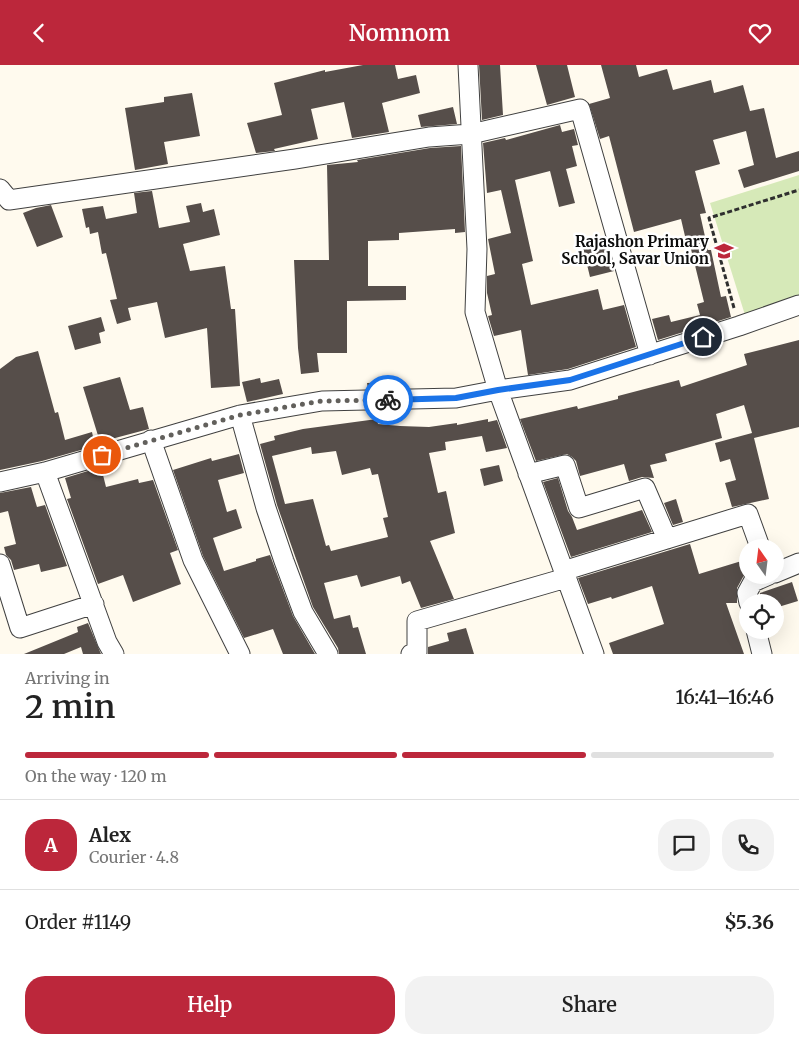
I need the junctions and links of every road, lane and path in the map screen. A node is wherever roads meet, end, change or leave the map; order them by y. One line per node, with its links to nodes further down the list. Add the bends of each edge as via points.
1 (468, 65): 2 (street)
2 (471, 134): 3 (street, via 429,137 9,200); 7 (street, via 580,109); 8 (street, via 475,312)
3 (0, 189)
4 (799, 190): 6 (path, via 709,218)
5 (799, 305): 6 (street)
6 (739, 326): 7 (street)
7 (650, 355): 8 (street, via 570,380)
8 (498, 390): 9 (street, via 456,398 322,401); 12 (street)
9 (240, 415): 10 (street); 24 (street, via 284,561 304,612)
10 (150, 440): 11 (street); 23 (street, via 193,560)
11 (45, 472): 13 (street); 20 (street)
12 (528, 474): 14 (street, via 564,465 579,508 645,488); 19 (street)
13 (0, 482)
14 (667, 539): 15 (street, via 748,514); 19 (street)
15 (757, 539)
16 (799, 563): 18 (street)
17 (0, 564): 20 (street, via 20,628)
18 (784, 569)
19 (564, 574): 25 (street, via 417,621 417,652); 26 (street)
20 (94, 604): 22 (street)
21 (758, 639): 27 (street)
22 (114, 654)
23 (240, 654)
24 (328, 654)
25 (411, 654)
26 (594, 654)
27 (762, 654)

